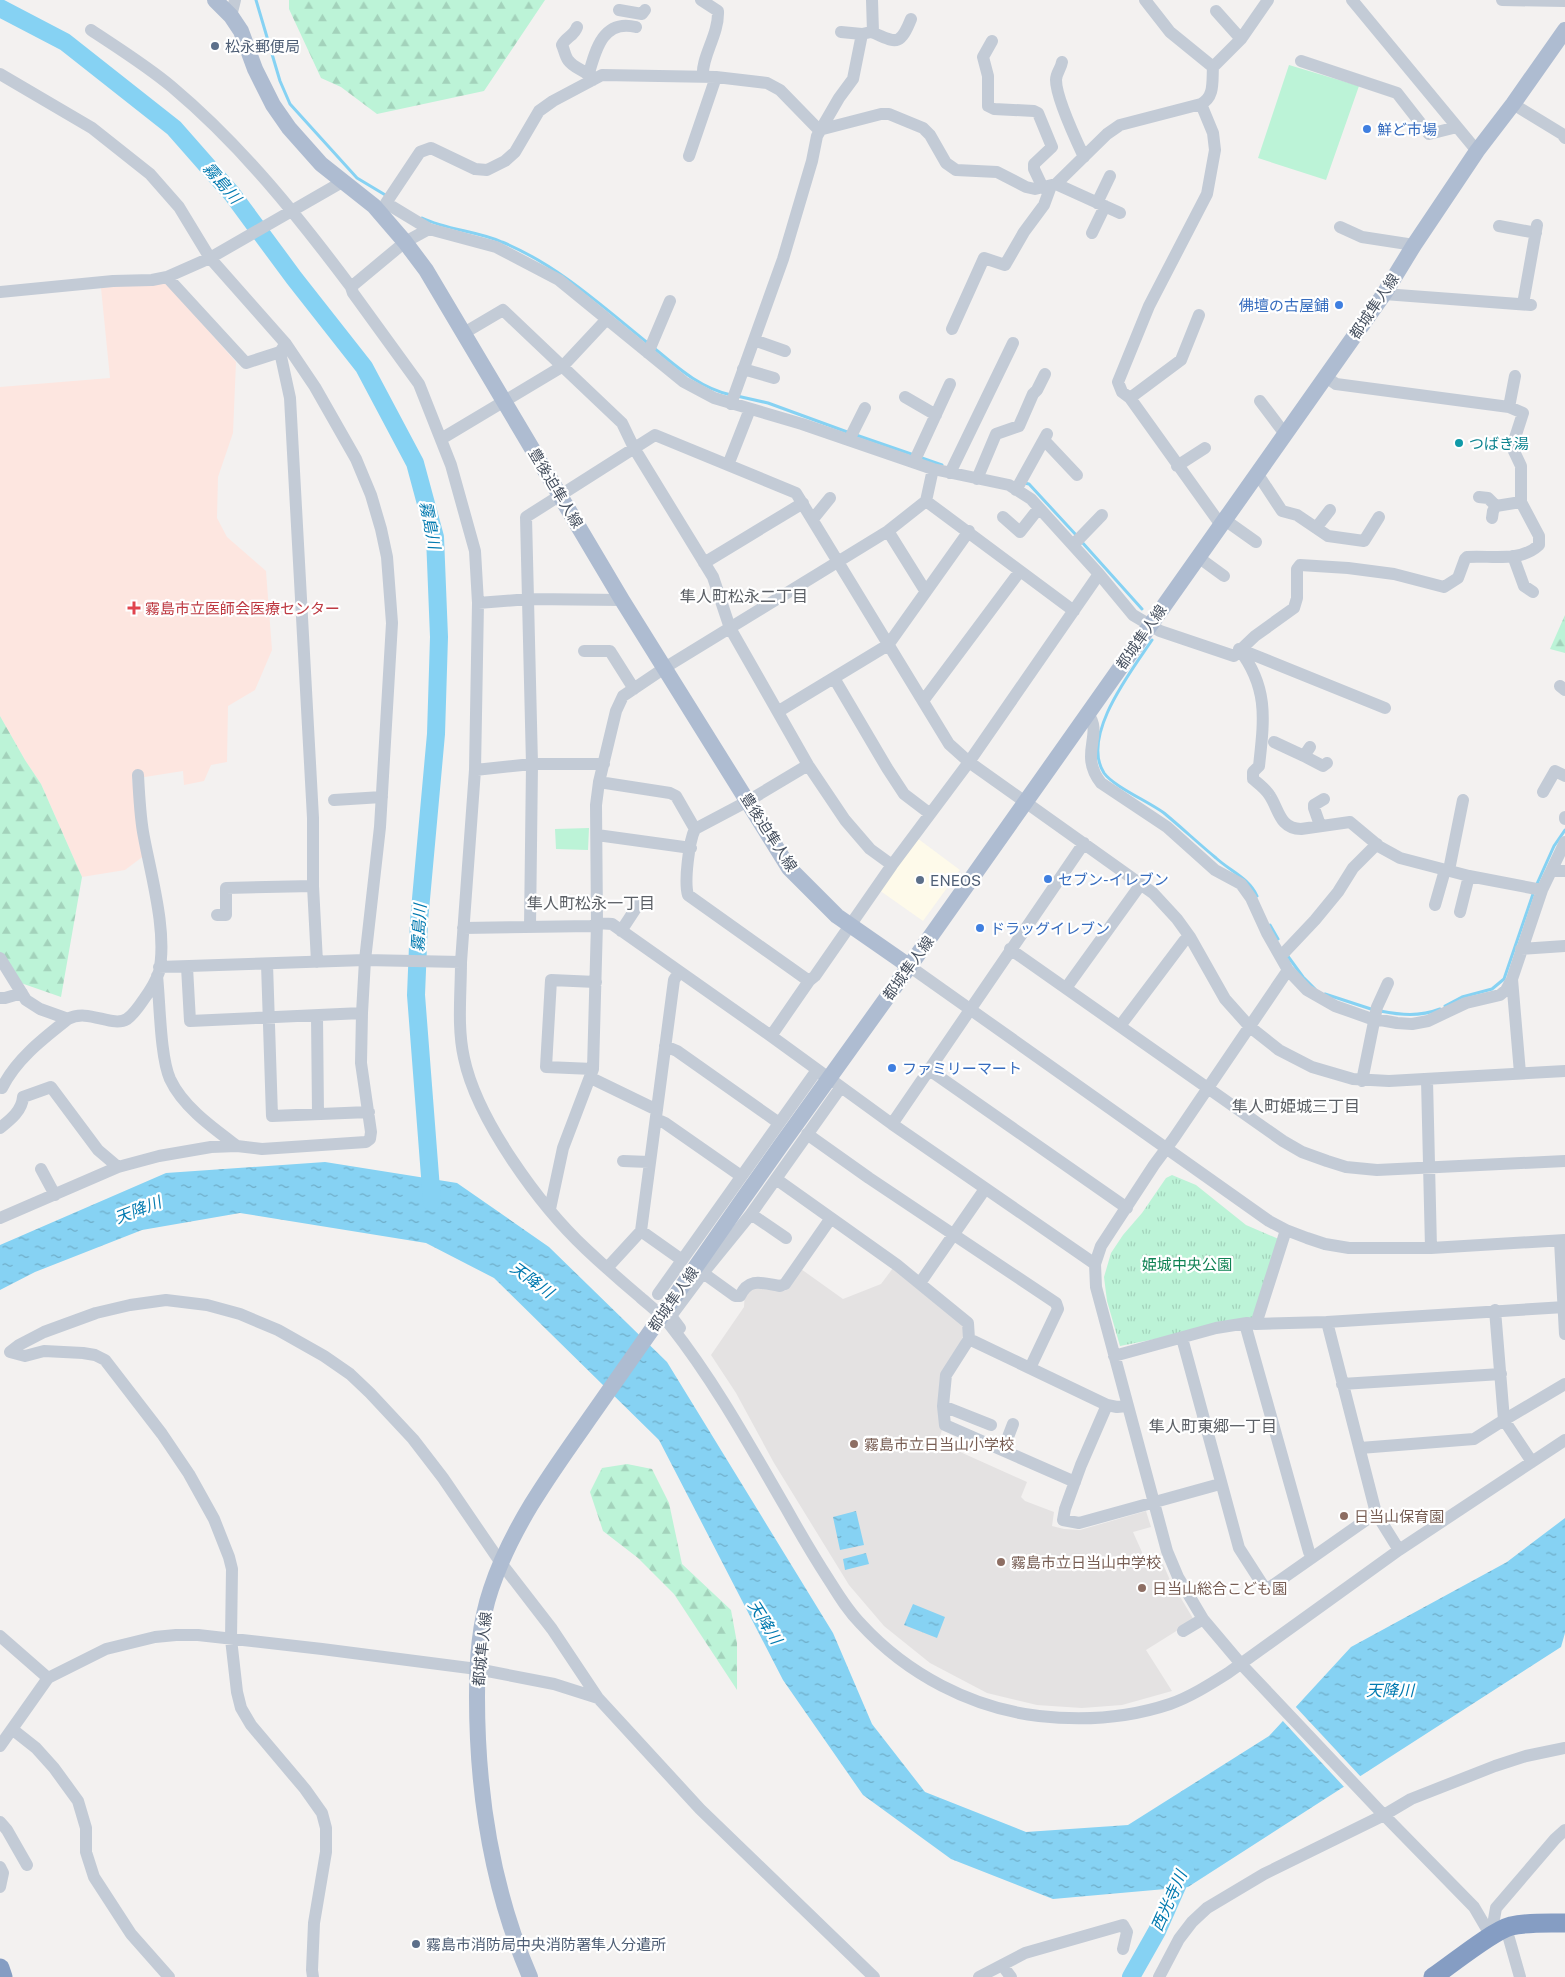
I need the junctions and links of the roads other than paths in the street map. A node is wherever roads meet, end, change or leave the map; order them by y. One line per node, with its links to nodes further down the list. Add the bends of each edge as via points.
1 (215, 0): 14 (main road, 豊後迫隼人線)
2 (235, 0): 14 (street)
3 (701, 0): 11 (street)
4 (872, 0): 23 (street)
5 (1145, 0): 28 (street, via 1170,32)
6 (1268, 0): 24 (street)
7 (1502, 0): 9 (street)
8 (1355, 1): 34 (street)
9 (1565, 1)
10 (620, 5): 12 (street, via 642,14); 17 (street)
11 (719, 5): 31 (street, via 717,28 702,69)
12 (645, 10)
13 (1216, 11): 24 (street)
14 (231, 16): 41 (main road, 豊後迫隼人線, via 241,31 273,105 321,164)
15 (865, 16): 23 (street)
16 (911, 19): 23 (street, via 900,38 888,40)
17 (615, 26): 19 (street, via 627,24); 30 (street, via 598,43)
18 (578, 27): 30 (street, via 562,45 568,60)
19 (636, 27)
20 (91, 30): 44 (street, via 177,92 224,136)
21 (1565, 30): 33 (main road, 都城隼人線)
22 (846, 32): 23 (street)
23 (867, 33): 35 (street, via 852,82)
24 (1242, 39): 28 (street)
25 (992, 41): 42 (street, via 983,57 988,76 988,106 1038,113 1052,147 1034,164 1034,169)
26 (1301, 60): 34 (street, via 1397,93 1429,134)
27 (1062, 62): 39 (street, via 1056,83 1071,131)
28 (1213, 67): 32 (street, via 1210,97)
29 (0, 74): 52 (street, via 92,128 150,174 179,207)
30 (591, 76): 31 (street); 48 (street, via 539,111 515,152 505,162 487,170 475,169 431,148 420,152 388,198)
31 (709, 76): 35 (street, via 757,80 774,86); 38 (street)
32 (1201, 104): 39 (street, via 1120,125); 76 (street, via 1215,150 1206,194 1149,306 1118,382 1122,392)
33 (1513, 104): 36 (street); 37 (main road, 都城隼人線)
34 (1457, 127): 37 (street)
35 (819, 130): 42 (street, via 889,114 926,131 946,163 956,170 997,172 1029,188); 62 (street, via 783,259)
36 (1565, 138)
37 (1476, 151): 51 (main road, 都城隼人線)
38 (689, 156)
39 (1084, 157): 42 (street)
40 (1110, 176): 43 (street)
41 (342, 182): 44 (street); 50 (main road, 豊後迫隼人線, via 374,206)
42 (1050, 186): 43 (street); 60 (street, via 1044,205 1005,265 984,258)
43 (1101, 204): 45 (street); 49 (street)
44 (292, 210): 52 (street); 54 (street)
45 (1120, 213)
46 (1499, 226): 56 (street, via 1537,229 1527,304)
47 (1340, 227): 51 (street, via 1362,237)
48 (429, 229): 50 (street); 59 (street, via 496,247 534,266 559,280)
49 (1092, 233)
50 (406, 242): 54 (street); 61 (main road, 豊後迫隼人線)
51 (1414, 245): 56 (main road, 都城隼人線)
52 (210, 258): 53 (street); 64 (street)
53 (167, 277): 55 (street); 64 (street, via 246,364)
54 (352, 287): 85 (street, via 353,293 419,384)
55 (0, 292)
56 (1384, 294): 71 (main road, 都城隼人線)
57 (670, 301): 66 (street)
58 (1199, 315): 76 (street, via 1181,360)
59 (606, 320): 66 (street); 67 (street)
60 (952, 329)
61 (464, 333): 67 (street, via 503,310); 77 (main road, 豊後迫隼人線)
62 (754, 340): 65 (street); 68 (street)
63 (1013, 343): 92 (street)
64 (283, 348): 153 (street, via 315,386 356,459 381,529 387,557 392,623); 173 (street, via 290,398 314,818)
65 (785, 351)
66 (648, 353): 74 (street, via 684,382 714,398)
67 (563, 366): 77 (street); 86 (street, via 622,423)
68 (743, 369): 72 (street); 74 (street)
69 (1044, 374): 94 (street, via 1019,426 996,434)
70 (1515, 376): 79 (street)
71 (1326, 377): 79 (street, via 1336,384); 83 (main road, 都城隼人線)
72 (774, 378)
73 (950, 384): 82 (street)
74 (733, 398): 81 (street)
75 (905, 398): 82 (street)
76 (1130, 398): 90 (street)
77 (504, 400): 85 (street); 97 (main road, 豊後迫隼人線)
78 (1260, 400): 83 (street)
79 (1509, 407): 101 (street, via 1523,413 1512,447 1521,466)
80 (865, 408): 84 (street)
81 (750, 409): 84 (street); 89 (street)
82 (936, 414): 88 (street)
83 (1285, 434): 93 (main road, 都城隼人線)
84 (852, 436): 88 (street)
85 (441, 439): 128 (street, via 475,551)
86 (634, 448): 89 (street, via 655,435); 97 (street); 119 (street)
87 (1205, 448): 90 (street)
88 (916, 458): 91 (street)
89 (728, 465): 102 (street, via 796,494)
90 (1177, 466): 111 (street)
91 (933, 469): 92 (street); 100 (street)
92 (952, 470): 94 (street)
93 (1257, 473): 111 (main road, 都城隼人線); 112 (street, via 1282,511 1297,515)
94 (978, 475): 96 (street)
95 (1077, 475): 96 (street, via 1045,437)
96 (1017, 489): 104 (street)
97 (560, 496): 126 (street, via 526,517); 127 (main road, 豊後迫隼人線)
98 (1479, 497): 103 (street, via 1488,498)
99 (830, 498): 110 (street)
100 (926, 501): 113 (street); 114 (street)
101 (1521, 502): 103 (street); 117 (street, via 1539,536 1539,545)
102 (803, 503): 110 (street); 119 (street)
103 (1496, 506): 109 (street)
104 (1040, 508): 107 (street, via 1023,535); 115 (street)
105 (1330, 510): 112 (street)
106 (1102, 515): 115 (street)
107 (1003, 517)
108 (1378, 517): 112 (street, via 1364,541 1328,536)
109 (1492, 518)
110 (813, 519): 120 (street)
111 (1223, 522): 116 (street); 118 (main road, 都城隼人線)
112 (1316, 528)
113 (888, 531): 120 (street); 124 (street)
114 (969, 531): 121 (street); 124 (street)
115 (1077, 541): 122 (street)
116 (1256, 542)
117 (1513, 556): 125 (street, via 1524,586); 133 (street, via 1467,557 1458,578 1444,587 1394,574 1300,564 1294,608)
118 (1198, 557): 123 (street); 130 (main road, 都城隼人線)
119 (704, 563): 131 (street, via 713,576)
120 (839, 563): 131 (street); 132 (street)
121 (1020, 571): 129 (street); 138 (street)
122 (1099, 574): 129 (street); 130 (street, via 1133,615)
123 (1224, 576)
124 (926, 592): 132 (street)
125 (1533, 592)
126 (529, 600): 127 (street); 128 (street); 144 (street)
127 (622, 600): 135 (main road, 豊後迫隼人線)
128 (478, 603): 148 (street)
129 (1074, 611): 142 (street)
130 (1149, 626): 133 (street, via 1234,656); 141 (main road, 都城隼人線)
131 (730, 628): 135 (street); 140 (street)
132 (888, 645): 136 (street); 138 (street)
133 (1240, 649): 139 (street); 147 (street, via 1254,671 1262,698)
134 (584, 650): 137 (street, via 610,651)
135 (666, 667): 137 (street); 157 (main road, 豊後迫隼人線)
136 (834, 678): 140 (street); 159 (street, via 904,794)
137 (634, 688): 145 (street, via 623,696 616,711)
138 (923, 701): 142 (street, via 949,744)
139 (1385, 708)
140 (778, 711): 146 (street)
141 (1088, 714): 158 (main road, 都城隼人線); 188 (street, via 1094,727 1090,764 1098,779 1112,792 1167,827 1215,870 1241,884 1267,933)
142 (969, 762): 158 (street); 159 (street)
143 (1327, 763): 147 (street, via 1323,766 1307,751 1274,741)
144 (532, 764): 145 (street); 148 (street); 181 (street)
145 (604, 764): 151 (street)
146 (808, 765): 157 (street); 167 (street, via 844,820 870,849)
147 (1259, 766): 160 (street, via 1252,778 1268,793 1286,825 1293,829)
148 (475, 770): 182 (street)
149 (138, 775): 197 (street, via 142,830 160,924)
150 (1565, 776): 152 (street, via 1554,771)
151 (599, 782): 161 (street, via 670,793 676,796); 162 (street)
152 (1544, 792)
153 (382, 797): 155 (street); 190 (street)
154 (1324, 799): 160 (street, via 1314,805)
155 (334, 800)
156 (1463, 800): 168 (street)
157 (748, 801): 161 (street); 180 (main road, 豊後迫隼人線, via 789,868)
158 (1026, 802): 164 (street); 194 (main road, 都城隼人線)
159 (929, 813): 167 (street)
160 (1320, 825): 165 (street, via 1350,822)
161 (695, 829): 166 (street)
162 (597, 834): 166 (street); 179 (street)
163 (1565, 842): 169 (street)
164 (1084, 843): 172 (street); 187 (street)
165 (1377, 844): 168 (street, via 1400,858); 188 (street, via 1353,868 1338,892)
166 (690, 848): 200 (street, via 688,895)
167 (892, 866): 180 (street)
168 (1447, 870): 171 (street); 176 (street)
169 (1550, 871): 170 (street); 174 (street)
170 (1565, 871)
171 (1470, 876): 174 (street); 177 (street)
172 (1141, 884): 184 (street, via 1165,904); 203 (street)
173 (313, 886): 178 (street, via 226,888 226,915); 191 (street)
174 (1537, 889): 186 (street)
175 (640, 902): 183 (street)
176 (1435, 905)
177 (1460, 912)
178 (217, 914)
179 (597, 923): 181 (street, via 592,926); 183 (street, via 612,924); 201 (street)
180 (850, 925): 194 (main road, 豊後迫隼人線); 200 (street)
181 (530, 927): 182 (street)
182 (463, 928): 192 (street)
183 (621, 931): 198 (street)
184 (1190, 937): 212 (street); 213 (street, via 1225,999)
185 (1565, 946): 186 (street)
186 (1521, 948): 199 (street)
187 (1010, 949): 203 (street); 206 (street)
188 (1284, 953): 196 (street)
189 (0, 958): 204 (street)
190 (366, 960): 191 (street); 192 (street); 207 (street)
191 (317, 962): 193 (street)
192 (459, 962): 246 (street, via 461,1038 470,1078 515,1164)
193 (267, 964): 195 (street); 210 (street)
194 (909, 966): 206 (street); 220 (main road, 都城隼人線)
195 (187, 967): 197 (street); 210 (street, via 190,1021)
196 (1288, 970): 208 (street, via 1313,996 1335,1006); 213 (street)
197 (158, 972): 211 (street, via 141,1004 124,1020 118,1022 82,1015); 233 (street, via 170,1078 188,1104)
198 (679, 972): 214 (street); 215 (street, via 674,980)
199 (1512, 979): 208 (street, via 1500,995 1466,1002 1428,1021 1412,1024); 218 (street)
200 (809, 981): 214 (street)
201 (596, 982): 219 (street); 219 (street, via 551,980 546,1067)
202 (1388, 983): 208 (street)
203 (1066, 988): 212 (street)
204 (22, 993): 205 (street); 211 (street, via 26,1000 40,1009)
205 (0, 998)
206 (969, 1010): 216 (street); 234 (street)
207 (362, 1014): 209 (street); 226 (street, via 361,1063)
208 (1375, 1014): 222 (street)
209 (317, 1016): 210 (street); 227 (street)
210 (269, 1017): 227 (street, via 272,1116)
211 (68, 1019): 223 (street, via 14,1067)
212 (1120, 1026): 224 (street)
213 (1250, 1028): 222 (street, via 1303,1064); 224 (street)
214 (771, 1036): 220 (street)
215 (665, 1046): 228 (street); 229 (street, via 677,1051)
216 (928, 1069): 230 (street); 245 (street)
217 (1565, 1071): 218 (street)
218 (1520, 1073): 221 (street)
219 (592, 1074): 228 (street); 246 (street, via 563,1148)
220 (828, 1078): 229 (street); 230 (street); 232 (street); 264 (main road, 都城隼人線)
221 (1427, 1080): 222 (street); 239 (street)
222 (1362, 1081)
223 (1, 1087): 225 (street)
224 (1207, 1089): 234 (street); 239 (street, via 1283,1141 1327,1161 1346,1167 1377,1170)
225 (23, 1097): 231 (street, via 15,1115); 238 (street, via 51,1087 98,1150)
226 (369, 1112): 227 (street); 233 (street, via 371,1136 366,1142 262,1149)
227 (318, 1114)
228 (656, 1115): 237 (street); 241 (street)
229 (779, 1123): 241 (street)
230 (892, 1124): 243 (street)
231 (0, 1128)
232 (807, 1134): 242 (street); 252 (street)
233 (237, 1146): 238 (street, via 159,1156)
234 (1166, 1148): 245 (street); 250 (street)
235 (623, 1161): 237 (street)
236 (1565, 1161): 239 (street)
237 (649, 1162): 251 (street)
238 (118, 1167): 244 (street)
239 (1428, 1168): 255 (street)
240 (40, 1169): 244 (street)
241 (742, 1176): 256 (street)
242 (776, 1179): 247 (street); 249 (street)
243 (985, 1188): 252 (street); 257 (street)
244 (55, 1194): 248 (street)
245 (1128, 1208): 257 (street, via 1101,1246)
246 (550, 1209): 258 (street)
247 (751, 1214): 253 (street); 259 (street)
248 (0, 1218)
249 (830, 1218): 259 (street, via 785,1284 751,1283 740,1296 735,1296); 260 (street)
250 (1286, 1230): 255 (street, via 1325,1244 1349,1248); 266 (street)
251 (641, 1231): 256 (street); 258 (street)
252 (954, 1234): 260 (street); 272 (street, via 1056,1303 1058,1309)
253 (786, 1238)
254 (1563, 1241): 255 (street); 262 (street)
255 (1432, 1248)
256 (682, 1260): 261 (street)
257 (1095, 1264): 270 (street, via 1096,1287)
258 (607, 1268): 264 (street)
259 (703, 1273): 271 (street, via 671,1316 702,1357)
260 (920, 1283): 269 (street, via 968,1322)
261 (658, 1294)
262 (1564, 1307): 263 (street); 267 (street)
263 (1495, 1310): 265 (street); 273 (street)
264 (659, 1319): 271 (street, via 669,1324); 292 (main road, 都城隼人線, via 546,1482)
265 (1327, 1322): 266 (street); 274 (street)
266 (1251, 1324): 268 (street, via 1216,1328); 291 (street, via 1245,1324 1247,1334)
267 (1565, 1334)
268 (1182, 1338): 270 (street); 287 (street)
269 (969, 1339): 272 (street); 277 (street, via 946,1375)
270 (1114, 1356): 278 (street)
271 (697, 1362): 297 (street, via 724,1401 844,1604 884,1648 944,1688 1020,1714 1085,1718 1131,1714 1171,1704)
272 (1030, 1368): 276 (street)
273 (1501, 1374): 274 (street); 279 (street)
274 (1342, 1384): 283 (street)
275 (1565, 1384): 279 (street)
276 (1107, 1405): 278 (street); 286 (street)
277 (943, 1406): 281 (street); 284 (street, via 945,1424)
278 (1127, 1406): 288 (street)
279 (1504, 1420): 283 (street, via 1474,1440); 285 (street)
280 (1013, 1424): 284 (street)
281 (991, 1425)
282 (1565, 1440): 285 (street)
283 (1360, 1448): 289 (street)
284 (1003, 1450): 286 (street)
285 (1532, 1462): 290 (street)
286 (1075, 1482): 288 (street, via 1063,1520 1068,1522 1080,1523)
287 (1220, 1484): 288 (street); 291 (street, via 1239,1548 1266,1590)
288 (1154, 1503): 293 (street, via 1178,1577)
289 (1376, 1513): 290 (street); 291 (street)
290 (1399, 1550): 297 (street)
291 (1312, 1557)
292 (502, 1560): 296 (street, via 443,1478 392,1415 350,1374 278,1330 217,1307 155,1301 96,1313 44,1332 16,1347 10,1352 25,1356 44,1350 100,1356 162,1434 198,1489 230,1557 233,1582); 298 (main road, 都城隼人線, via 485,1611); 300 (street)
293 (1203, 1619): 294 (street); 297 (street)
294 (1183, 1631)
295 (0, 1636): 299 (street)
296 (231, 1639): 298 (street); 299 (street, via 176,1635 132,1642 106,1649); 318 (street, via 237,1692 244,1716 305,1789 322,1813 326,1828 326,1852 314,1923)
297 (1243, 1666): 304 (street)
298 (477, 1669): 300 (street, via 554,1684); 315 (main road, 都城隼人線, via 477,1724 489,1840)
299 (48, 1678): 301 (street)
300 (598, 1698): 319 (street, via 700,1809)
301 (12, 1729): 302 (street); 317 (street, via 36,1748 78,1801 86,1828 86,1852 94,1878 131,1934)
302 (0, 1746)
303 (1565, 1748): 304 (street, via 1495,1766)
304 (1381, 1812): 311 (street); 322 (street, via 1207,1908 1179,1939)
305 (0, 1822): 307 (street)
306 (1565, 1830): 311 (street, via 1496,1908)
307 (27, 1865)
308 (0, 1867): 309 (street, via 3,1873)
309 (0, 1886)
310 (1565, 1923): 311 (highway, via 1538,1923)
311 (1498, 1932): 323 (highway); 324 (street)
312 (1124, 1949): 313 (street, via 1127,1932 1123,1925 1025,1953)
313 (1002, 1965): 320 (street); 321 (street)
314 (0, 1968): 316 (highway)
315 (526, 1975)
316 (3, 1977)
317 (169, 1977)
318 (313, 1977)
319 (874, 1977)
320 (978, 1977)
321 (1011, 1977)
322 (1159, 1977)
323 (1433, 1977)
324 (1520, 1977)

